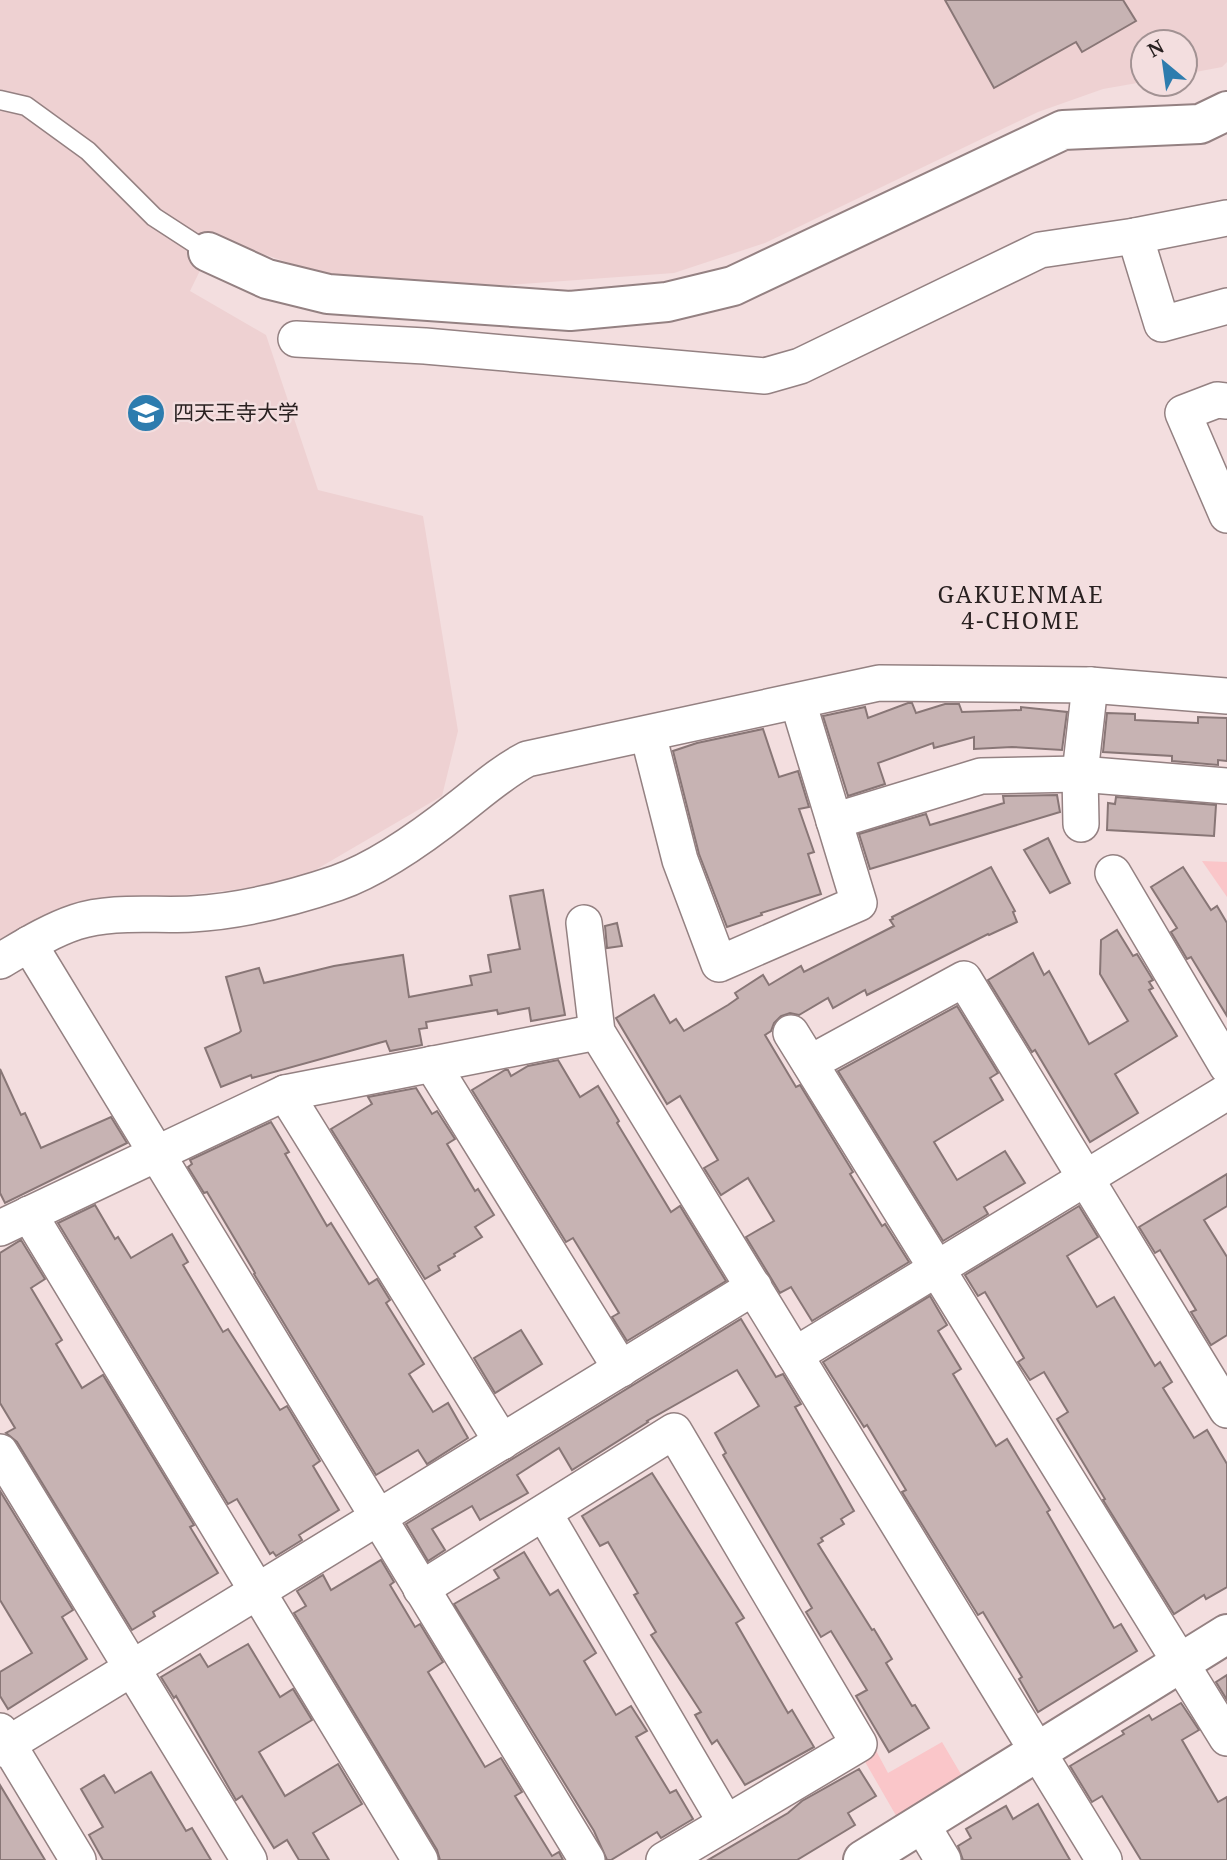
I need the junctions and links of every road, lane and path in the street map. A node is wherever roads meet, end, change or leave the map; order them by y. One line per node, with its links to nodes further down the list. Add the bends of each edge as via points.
1 (0, 100): 5 (lane, via 37,113 88,151 154,217)
2 (1227, 111): 5 (street, via 1200,124 1063,130 733,286 667,302 570,311 328,294 267,279)
3 (1227, 218): 4 (street)
4 (1135, 236): 6 (street, via 1162,324); 7 (street, via 1040,250 800,366 765,376)
5 (208, 252)
6 (1227, 306)
7 (296, 339)
8 (1227, 401): 9 (street, via 1217,400 1182,413)
9 (1227, 515)
10 (1090, 685): 11 (street); 12 (street, via 879,683); 14 (street)
11 (1227, 696)
12 (798, 702): 13 (street); 16 (street)
13 (648, 734): 16 (street, via 680,860 719,964 859,903); 20 (street, via 527,759 394,853 340,881 239,909 105,916 76,922)
14 (1080, 774): 15 (street); 16 (street, via 981,776); 17 (street)
15 (1227, 786)
16 (834, 821)
17 (1081, 824)
18 (1112, 873): 25 (street)
19 (584, 923): 21 (street)
20 (15, 952): 28 (street)
21 (597, 1032): 24 (street); 32 (street)
22 (791, 1033): 23 (street)
23 (810, 1063): 29 (street, via 964,979); 31 (street)
24 (432, 1064): 27 (street); 34 (street)
25 (1227, 1066)
26 (1227, 1092): 29 (street)
27 (285, 1093): 28 (street); 36 (street)
28 (155, 1153): 30 (street); 39 (street)
29 (1084, 1178): 31 (street); 35 (street)
30 (9, 1218): 41 (street)
31 (936, 1268): 33 (street); 43 (street)
32 (754, 1287): 33 (street); 34 (street)
33 (795, 1355): 47 (street)
34 (621, 1369): 36 (street)
35 (1227, 1410)
36 (502, 1442): 39 (street)
37 (0, 1452): 44 (street)
38 (544, 1513): 40 (street); 48 (street); 48 (street, via 674,1431 859,1745)
39 (377, 1518): 40 (street); 41 (street)
40 (421, 1590): 53 (street)
41 (258, 1591): 44 (street); 52 (street)
42 (1227, 1634): 43 (street)
43 (1181, 1662): 45 (street); 47 (street)
44 (133, 1668): 46 (street); 51 (street)
45 (1227, 1738)
46 (3, 1741): 50 (street)
47 (1037, 1752): 49 (street); 57 (street)
48 (726, 1823): 54 (street)
49 (922, 1825): 55 (street); 56 (street)
50 (78, 1860)
51 (249, 1860)
52 (420, 1860)
53 (587, 1860)
54 (664, 1860)
55 (863, 1860)
56 (943, 1860)
57 (1104, 1860)

